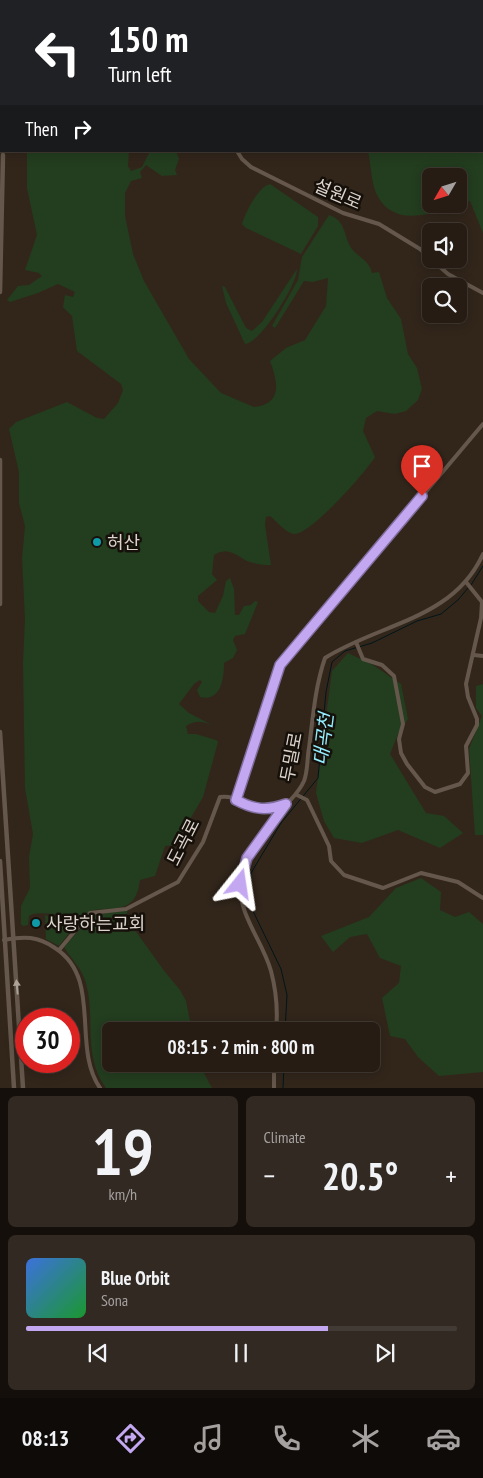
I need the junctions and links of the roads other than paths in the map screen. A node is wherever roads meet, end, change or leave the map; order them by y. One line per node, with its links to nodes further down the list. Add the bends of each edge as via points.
1 (238, 152): 3 (street, 설원로, via 251,167 343,213 379,224)
2 (3, 155): 5 (street)
3 (422, 251)
4 (441, 268): 6 (street, 설원로)
5 (0, 292)
6 (483, 292)
7 (483, 424): 17 (street, via 280,665)
8 (0, 460): 11 (street)
9 (483, 554): 10 (street, 두밀로)
10 (467, 583): 12 (street, 두밀로, via 440,605); 13 (street, via 482,602)
11 (0, 604)
12 (357, 643): 13 (street, via 363,659 382,665 394,676 403,724 399,739 401,754 425,787 435,792 460,784 468,773 466,746 477,725 466,684); 16 (street, 두밀로, via 325,658 318,678 305,779)
13 (474, 655): 14 (street)
14 (483, 656)
15 (0, 732): 21 (street)
16 (298, 796): 18 (street, 두밀로); 20 (street, via 305,798 329,846 331,861 344,875 383,888 421,873 458,882)
17 (236, 800): 18 (street, via 270,810); 23 (street, 도곡로, via 220,797 203,842 178,882 122,910 87,915)
18 (286, 804): 24 (street, 두밀로, via 247,858 240,884 247,919 271,970)
19 (0, 861): 22 (street)
20 (483, 898)
21 (12, 938): 22 (street); 23 (street, via 34,938); 27 (street, one-way to 21)
22 (2, 940): 26 (street)
23 (59, 950): 28 (street, via 74,967 81,983 87,1059)
24 (277, 1022)
25 (274, 1072): 29 (street)
26 (14, 1088)
27 (23, 1088)
28 (100, 1088)
29 (274, 1088)

